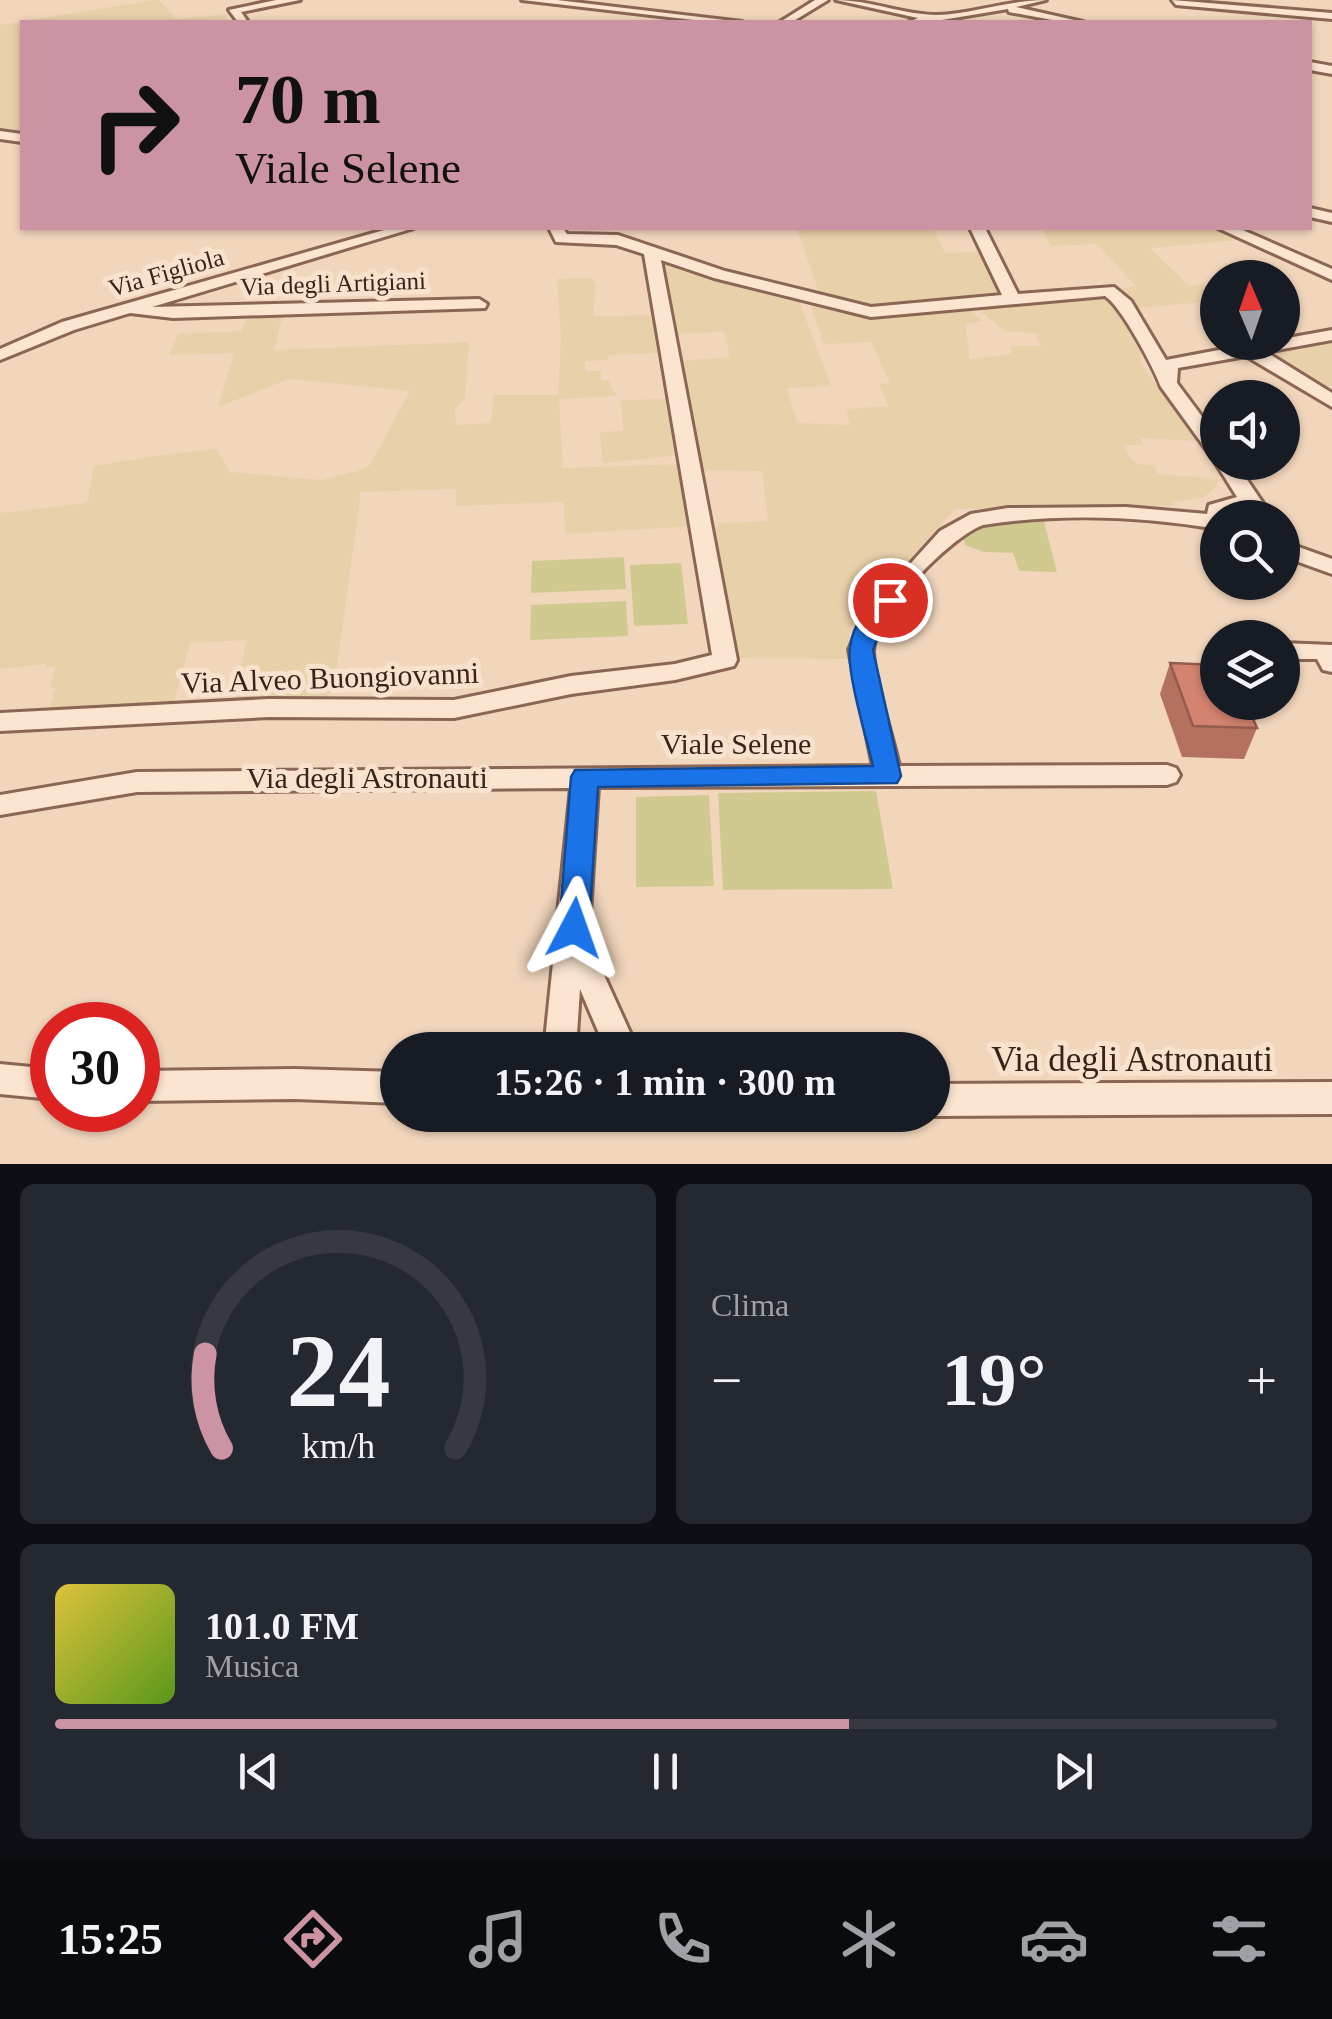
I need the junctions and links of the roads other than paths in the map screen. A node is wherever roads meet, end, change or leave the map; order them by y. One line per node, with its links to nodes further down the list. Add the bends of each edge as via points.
1 (295, 0): 15 (street, via 234,10)
2 (527, 0): 11 (street)
3 (618, 0): 11 (street)
4 (823, 0): 17 (street)
5 (842, 0): 14 (street)
6 (956, 0): 12 (street)
7 (1041, 0): 12 (street)
8 (1161, 0): 10 (street)
9 (1235, 0): 10 (street)
10 (1176, 2): 13 (street)
11 (587, 6): 16 (street)
12 (1000, 8): 14 (street); 19 (street)
13 (1332, 16)
14 (938, 18): 18 (street)
15 (242, 20)
16 (717, 20)
17 (788, 20)
18 (926, 20)
19 (1067, 20)
20 (399, 230): 28 (street, Via Figliola)
21 (557, 230): 24 (street, via 561,239 613,240)
22 (979, 230): 26 (street)
23 (1231, 230): 25 (street)
24 (652, 254): 26 (street, via 871,312); 42 (street, Via Alveo Buongiovanni, via 725,660 454,709 268,708)
25 (1332, 275)
26 (1012, 299): 34 (street, via 1117,294 1145,348)
27 (479, 304): 28 (street, Via degli Artigiani, via 173,313)
28 (129, 308): 31 (street, Via Figliola)
29 (1332, 334): 30 (street)
30 (1300, 341)
31 (0, 356)
32 (1200, 357): 34 (street, via 1180,360)
33 (1266, 360): 35 (street)
34 (1167, 372): 36 (street)
35 (1332, 401)
36 (1200, 427)
37 (1200, 514): 44 (street, via 994,515 954,531 864,634 861,650)
38 (1300, 554): 39 (street)
39 (1332, 567)
40 (1300, 651): 41 (street, via 1324,651)
41 (1332, 664)
42 (0, 722)
43 (1167, 775): 44 (street, Viale Selene)
44 (888, 776): 45 (street, Viale Selene)
45 (585, 777): 46 (street, Via degli Astronauti, via 136,782); 47 (street)
46 (0, 805)
47 (574, 928): 48 (street); 49 (street)
48 (561, 1032)
49 (614, 1032)
50 (0, 1079): 51 (street)
51 (30, 1082)
52 (160, 1086): 53 (street)
53 (380, 1087)
54 (1332, 1098): 55 (street, Via degli Astronauti)
55 (950, 1100)

